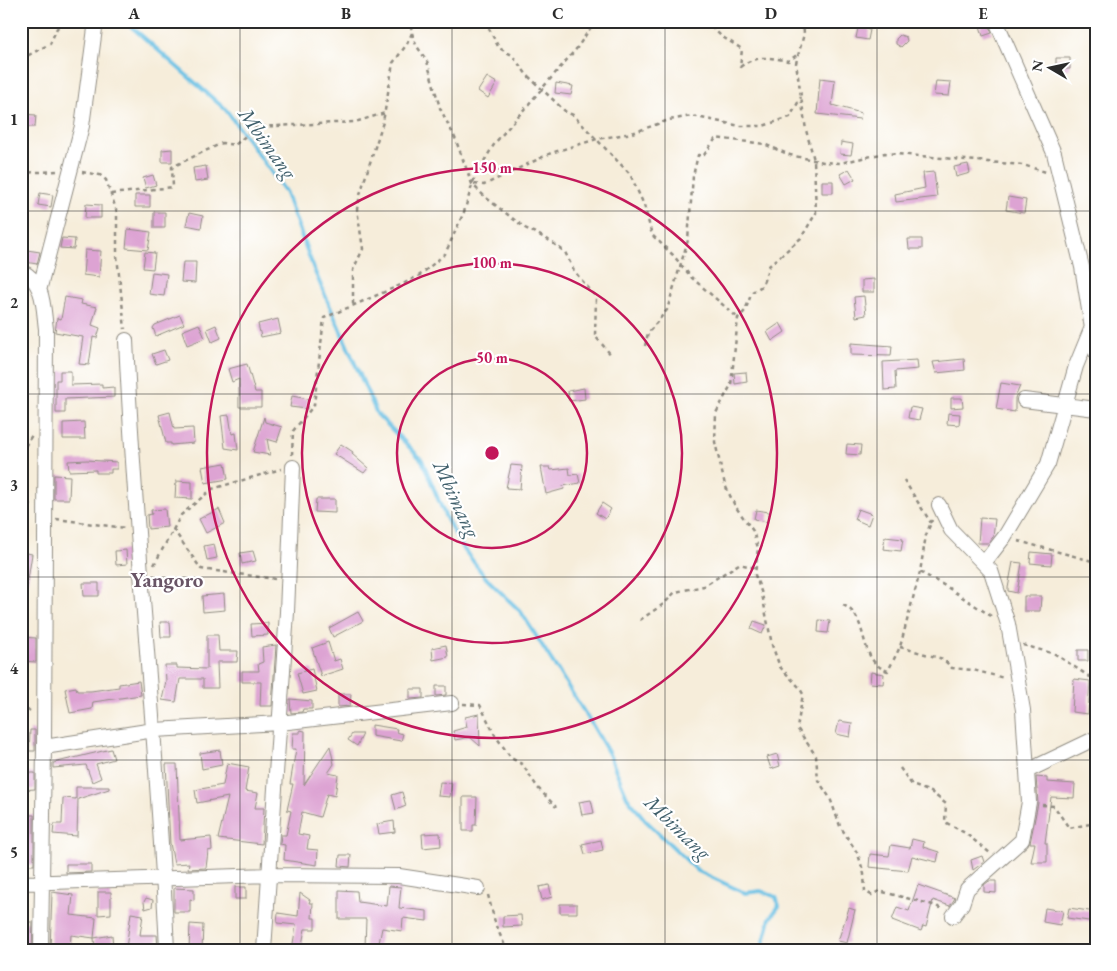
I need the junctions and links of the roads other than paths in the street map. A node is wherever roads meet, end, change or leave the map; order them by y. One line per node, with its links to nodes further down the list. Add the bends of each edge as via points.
1 (96, 21): 4 (street, via 82,126)
2 (996, 21): 5 (street, via 1054,153)
3 (21, 271): 4 (street)
4 (40, 287): 19 (street, via 46,329)
5 (1090, 288): 6 (street)
6 (1092, 327): 8 (street); 10 (street, via 1076,366)
7 (126, 340): 17 (street, via 130,440)
8 (1096, 353)
9 (1024, 400): 10 (street)
10 (1065, 406): 11 (street); 14 (street, via 1048,464 1005,536)
11 (1096, 409)
12 (293, 467): 16 (street)
13 (939, 505): 14 (street, via 951,530)
14 (984, 563): 20 (street, via 991,571 1008,624 1019,684)
15 (452, 704): 16 (street)
16 (280, 723): 17 (street); 21 (street)
17 (154, 730): 19 (street); 22 (street)
18 (1096, 738): 20 (street)
19 (44, 748): 23 (street)
20 (1027, 771): 26 (street, via 1028,804 1022,840 967,890)
21 (270, 875): 22 (street); 25 (street, via 399,876); 29 (street)
22 (164, 878): 23 (street); 28 (street)
23 (42, 882): 24 (street); 27 (street)
24 (21, 883)
25 (478, 888)
26 (954, 916)
27 (41, 950)
28 (167, 950)
29 (264, 950)

